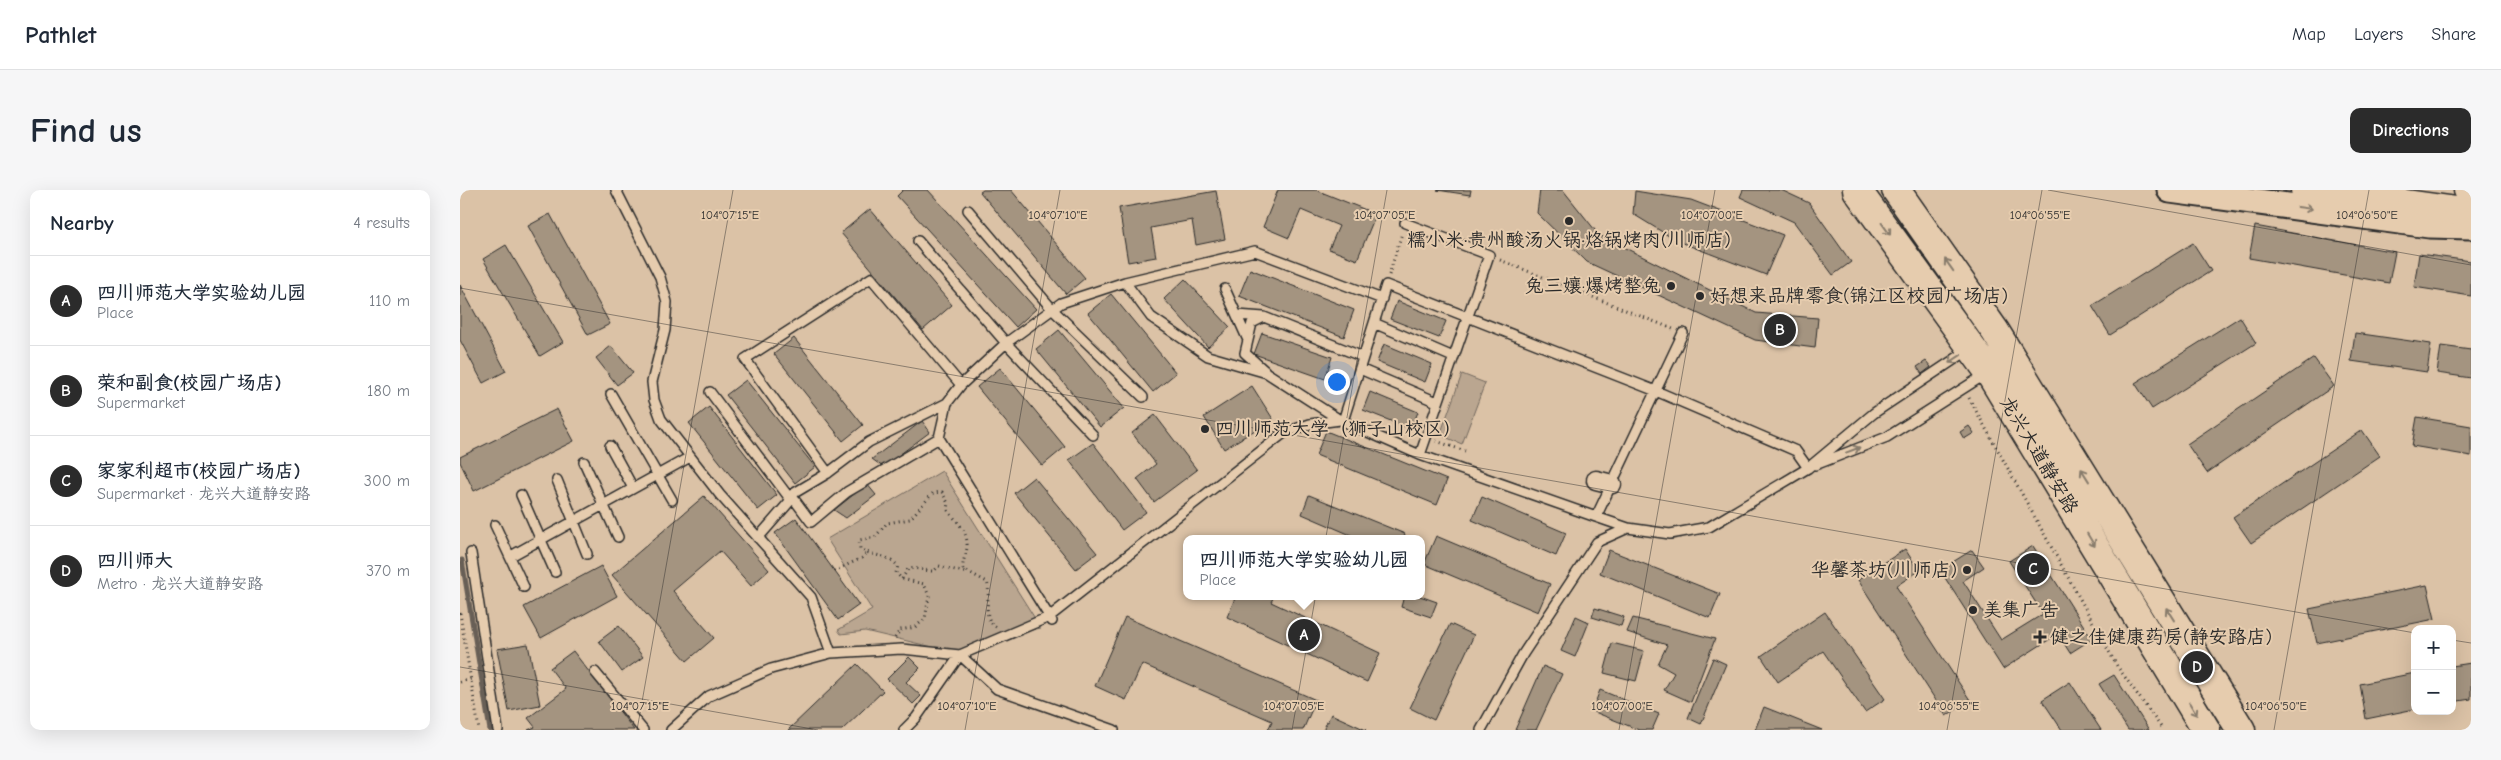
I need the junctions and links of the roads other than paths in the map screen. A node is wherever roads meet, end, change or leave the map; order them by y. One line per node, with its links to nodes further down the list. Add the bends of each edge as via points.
1 (616, 190): 40 (lane, via 660,277 668,302 665,330 652,382 654,400 661,419)
2 (1857, 190): 21 (main road, 龙兴大道静安路, one-way to 21)
3 (1896, 190): 21 (main road, 龙兴大道静安路, one-way to 3)
4 (2170, 190): 9 (main road, one-way to 9, via 2429,225)
5 (2305, 190): 7 (main road)
6 (968, 210): 14 (lane)
7 (2471, 213)
8 (1405, 223): 17 (lane, via 1489,255)
9 (2471, 226)
10 (918, 241): 22 (lane)
11 (1125, 282): 13 (lane, via 1255,251); 14 (lane, via 1061,303); 27 (lane, via 1151,316 1208,356)
12 (1225, 290): 15 (lane)
13 (1382, 299): 17 (lane, via 1386,285); 18 (lane)
14 (1052, 309): 22 (lane); 32 (lane)
15 (1237, 315): 16 (lane); 20 (lane)
16 (1264, 317): 20 (lane, via 1252,323); 23 (lane)
17 (1468, 317): 24 (lane); 29 (lane)
18 (1374, 323): 23 (lane); 24 (lane)
19 (1683, 333): 29 (lane)
20 (1248, 338): 27 (lane, via 1245,353)
21 (1984, 339): 25 (main road, 龙兴大道静安路); 42 (lane, one-way to 42, via 1874,413)
22 (1006, 343): 28 (lane); 36 (lane)
23 (1363, 357): 26 (lane)
24 (1453, 357): 33 (lane)
25 (2000, 365): 42 (lane, one-way to 25, via 1887,437); 73 (main road, 龙兴大道静安路, one-way to 73); 74 (main road, 龙兴大道静安路, one-way to 25)
26 (1360, 369): 33 (lane); 35 (lane)
27 (1266, 373): 35 (lane)
28 (961, 385): 34 (lane); 43 (lane, via 871,278 745,358)
29 (1656, 391): 42 (lane, via 1796,451); 51 (lane, via 1604,482)
30 (710, 392): 48 (lane)
31 (610, 394): 44 (lane)
32 (1142, 397)
33 (1438, 402): 39 (lane)
34 (947, 403): 37 (lane); 43 (lane, via 869,442)
35 (1342, 421): 39 (lane); 63 (lane, via 1310,424 1284,434)
36 (1093, 436)
37 (939, 438): 48 (lane, via 847,492 812,522); 63 (lane)
38 (610, 446): 46 (lane)
39 (1420, 455): 51 (lane)
40 (690, 457): 44 (lane); 56 (lane)
41 (584, 462): 50 (lane)
42 (1808, 468): 54 (lane, via 1709,527 1670,534)
43 (828, 473): 48 (lane)
44 (658, 474): 46 (lane); 49 (lane)
45 (557, 480): 52 (lane)
46 (633, 488): 50 (lane)
47 (521, 495): 57 (lane)
48 (791, 497): 56 (lane)
49 (672, 500)
50 (604, 504): 52 (lane); 55 (lane)
51 (1596, 517): 54 (lane)
52 (573, 521): 57 (lane); 59 (lane)
53 (496, 525): 60 (lane)
54 (1628, 528): 72 (lane, via 1597,542 1522,654)
55 (618, 537)
56 (758, 538): 64 (lane, via 811,597)
57 (541, 539): 60 (lane); 61 (lane)
58 (471, 553): 67 (lane)
59 (587, 554)
60 (511, 556): 62 (lane)
61 (555, 572)
62 (524, 587)
63 (1051, 619): 65 (lane)
64 (831, 653): 65 (lane, via 902,649); 69 (lane, via 772,669 709,696)
65 (960, 655): 70 (lane); 71 (lane, via 998,689)
66 (596, 672): 68 (lane)
67 (498, 730)
68 (643, 730)
69 (671, 730)
70 (904, 730)
71 (1114, 730)
72 (1481, 730)
73 (2206, 730)
74 (2241, 730)

